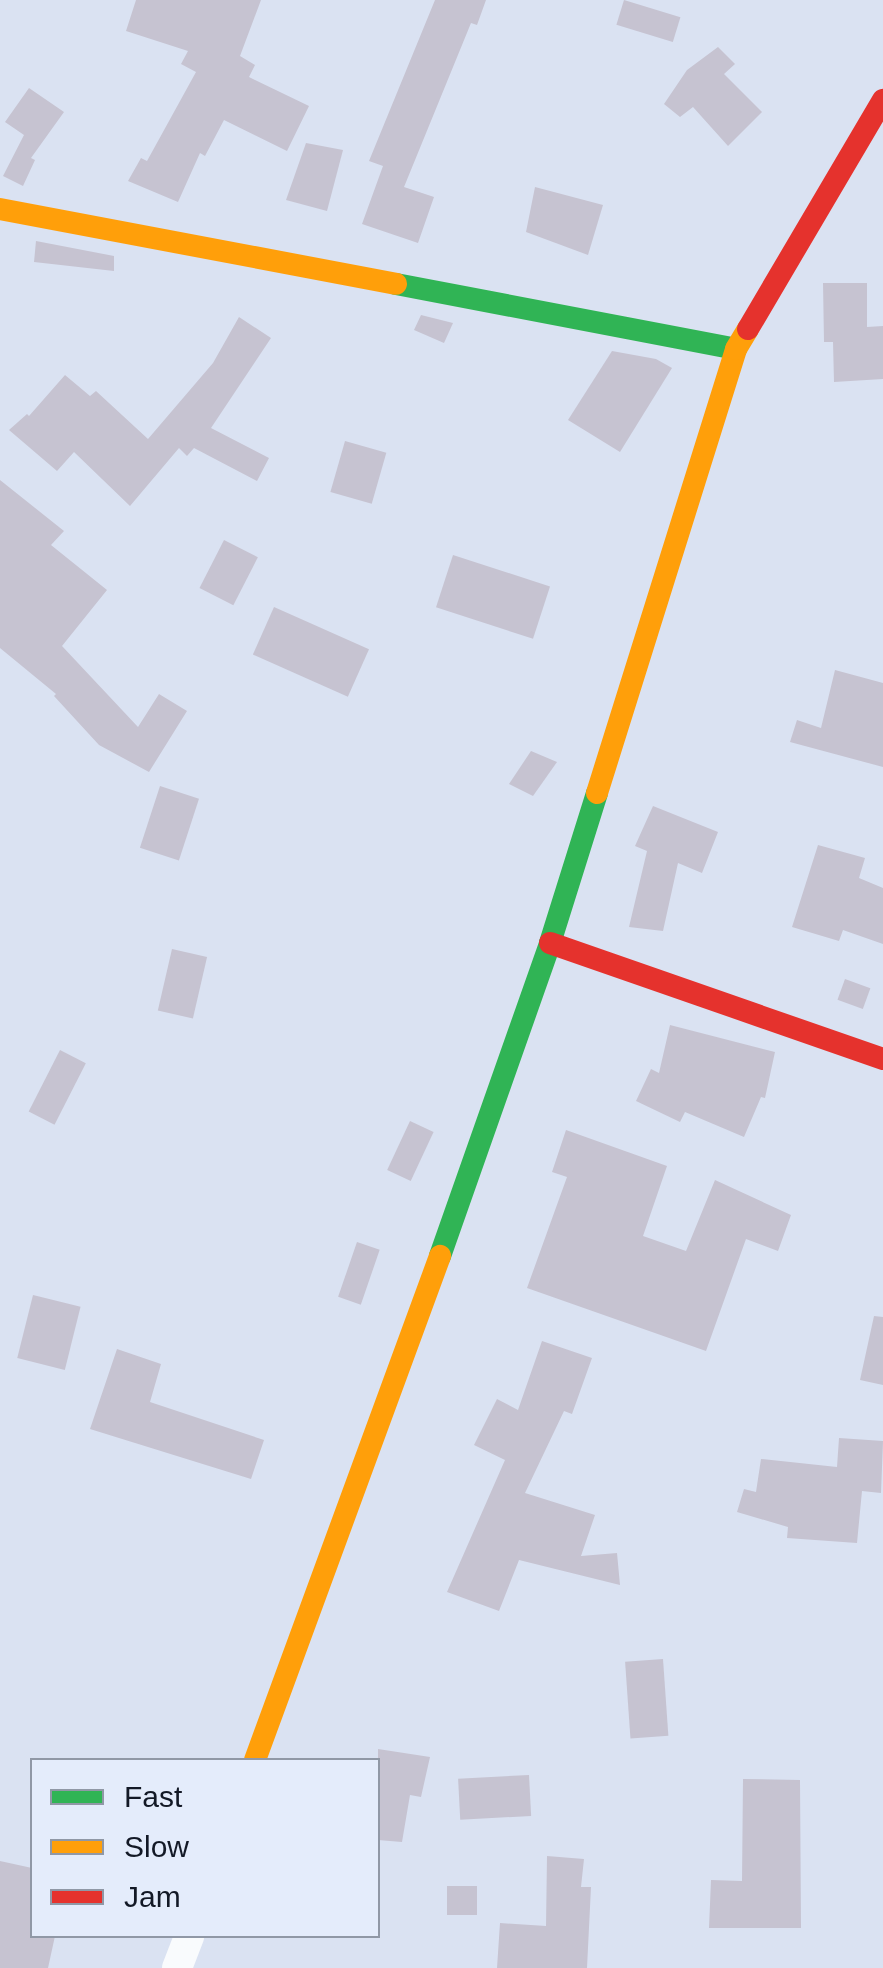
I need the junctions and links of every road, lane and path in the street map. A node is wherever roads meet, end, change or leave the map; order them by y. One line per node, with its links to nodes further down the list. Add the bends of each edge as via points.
1 (883, 100): 3 (street)
2 (0, 209): 3 (street)
3 (736, 349): 4 (street)
4 (550, 943): 5 (street); 6 (street)
5 (883, 1059)
6 (256, 1758)
7 (189, 1938): 8 (street)
8 (177, 1968)

